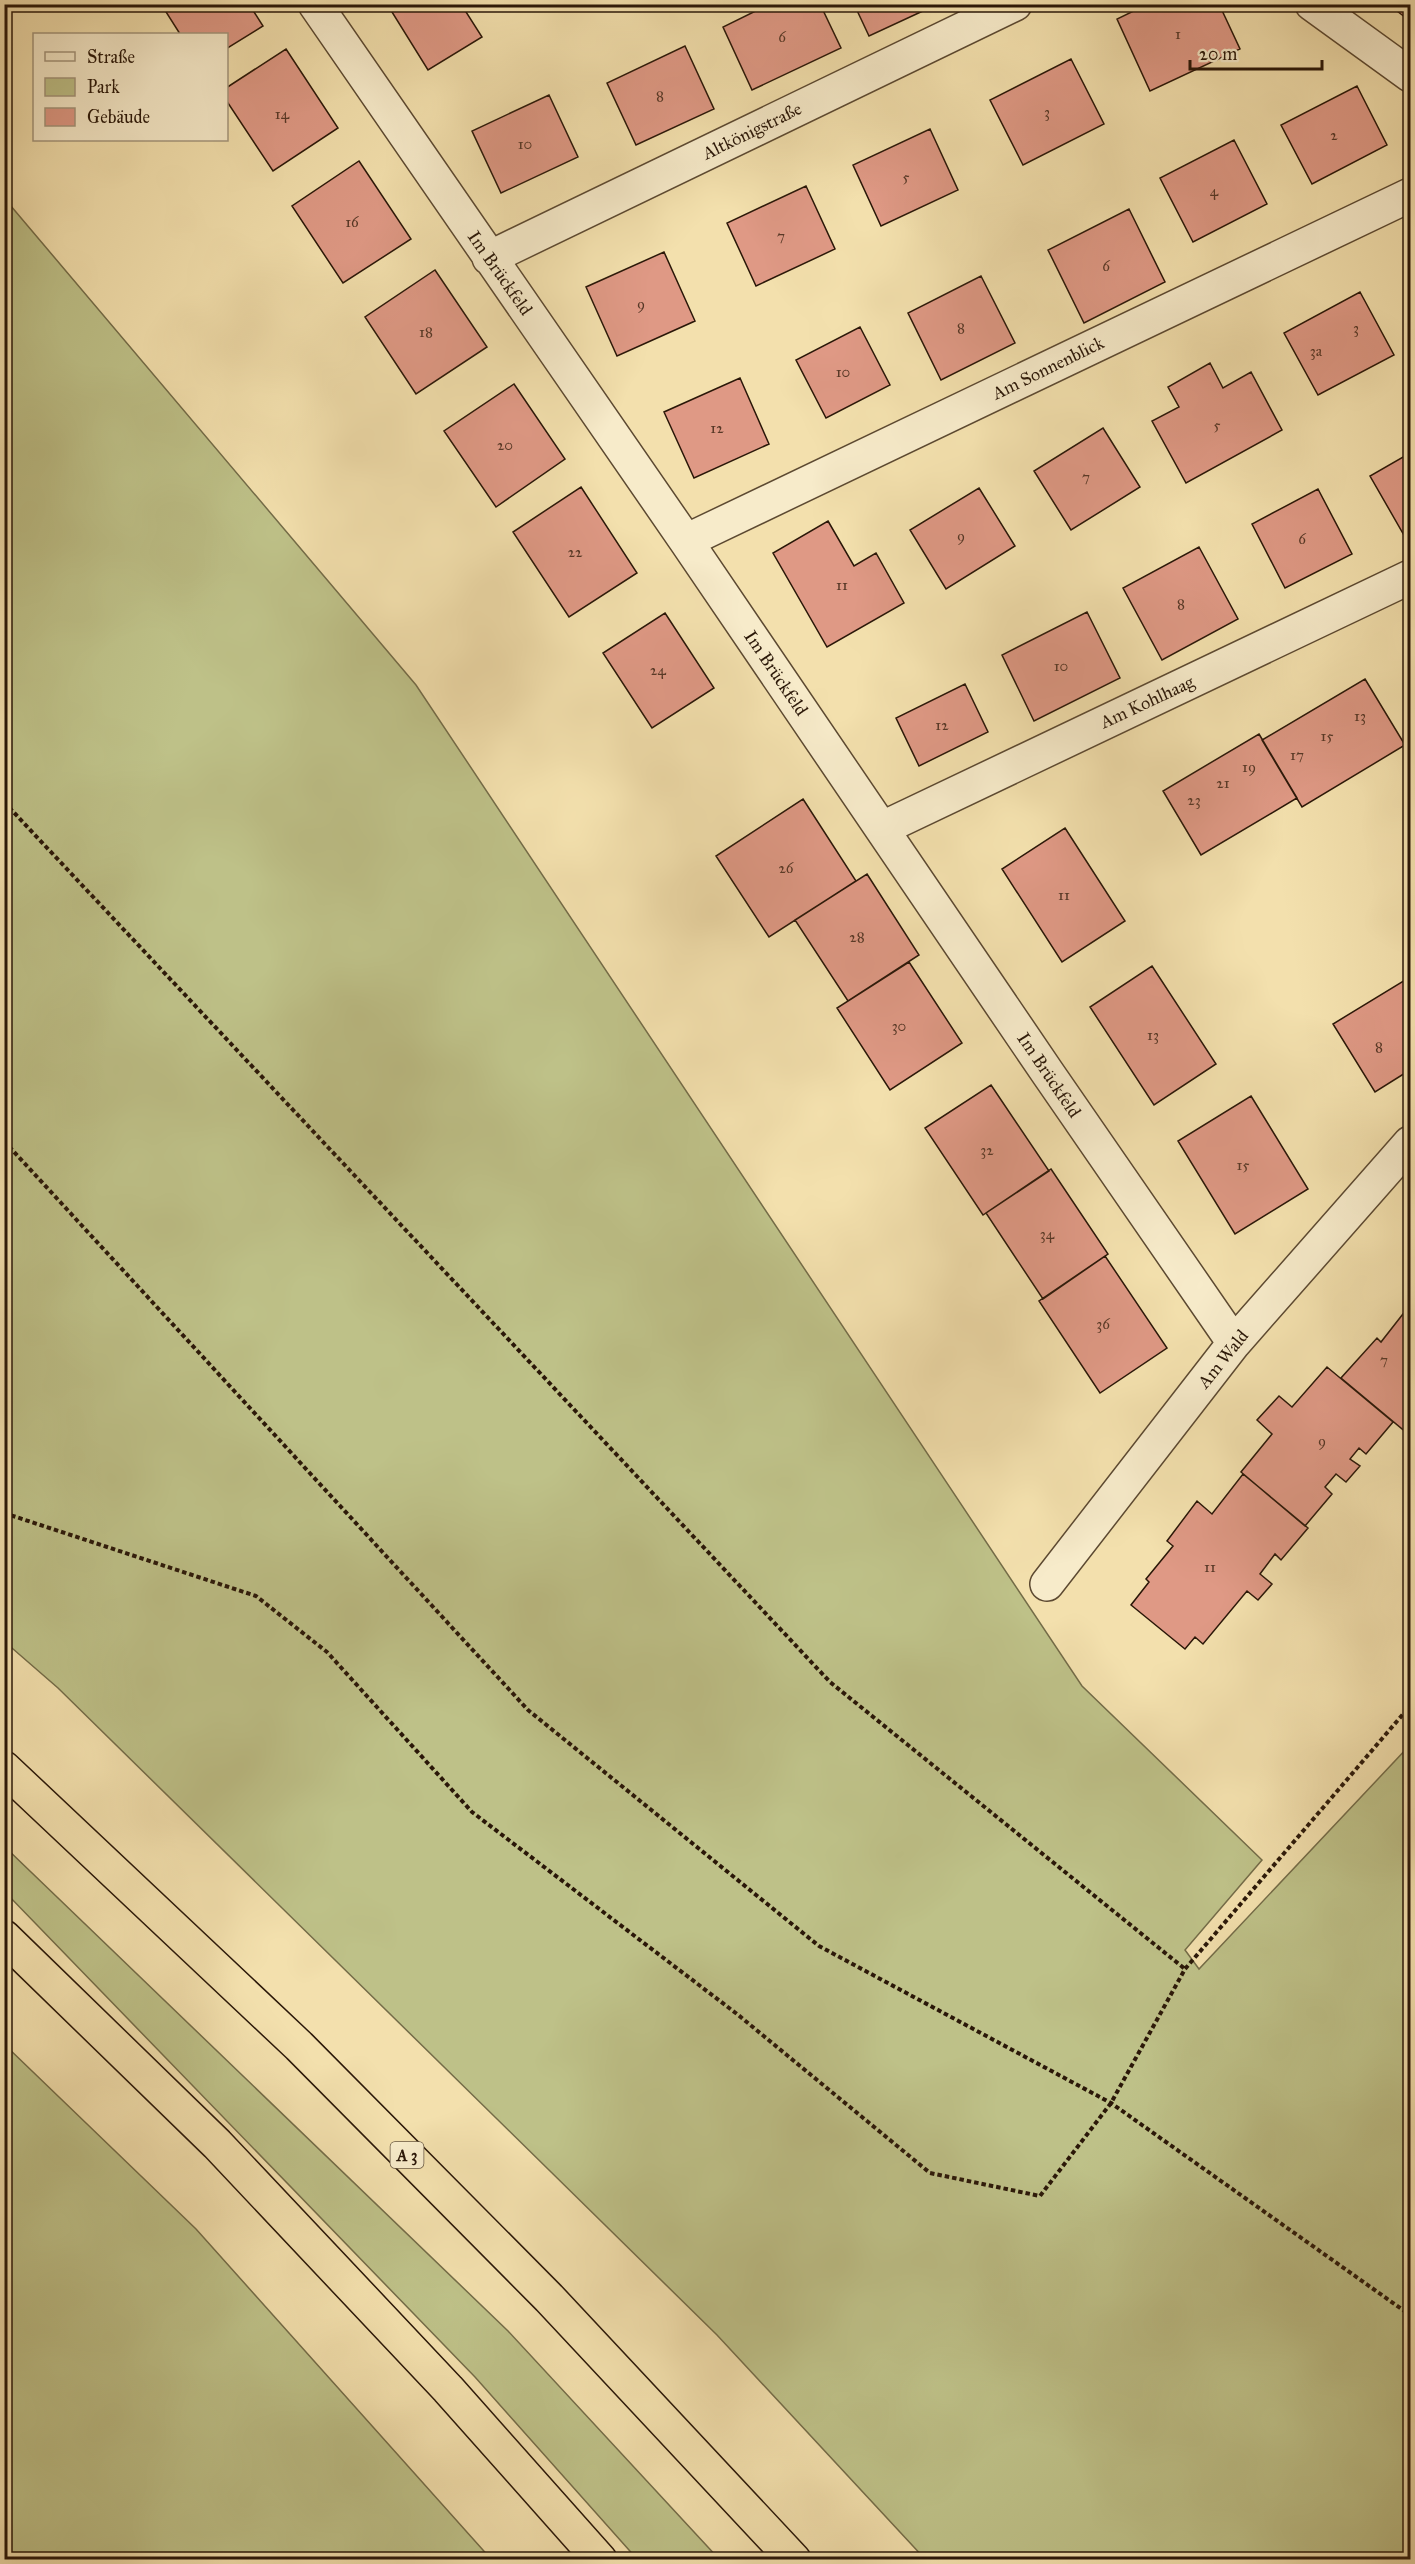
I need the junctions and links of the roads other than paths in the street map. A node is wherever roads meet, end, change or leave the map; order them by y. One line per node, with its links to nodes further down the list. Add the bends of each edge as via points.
1 (315, 4): 6 (street, Im Brückfeld)
2 (1015, 4): 6 (street, Altkönigstraße)
3 (1312, 4): 4 (street)
4 (1410, 75)
5 (1410, 195): 7 (street, Am Sonnenblick)
6 (489, 258): 7 (street, Im Brückfeld)
7 (686, 541): 9 (street, Im Brückfeld)
8 (1410, 577): 9 (street, Am Kohlhaag)
9 (883, 828): 11 (street, Im Brückfeld)
10 (1410, 1143): 11 (street, Am Wald)
11 (1234, 1343): 12 (street, Am Wald)
12 (1047, 1584)
13 (4, 1768): 16 (highway, A 3, via 299,2046 549,2298)
14 (4, 1937): 15 (highway, via 217,2144 448,2389)
15 (600, 2559)
16 (794, 2559)

